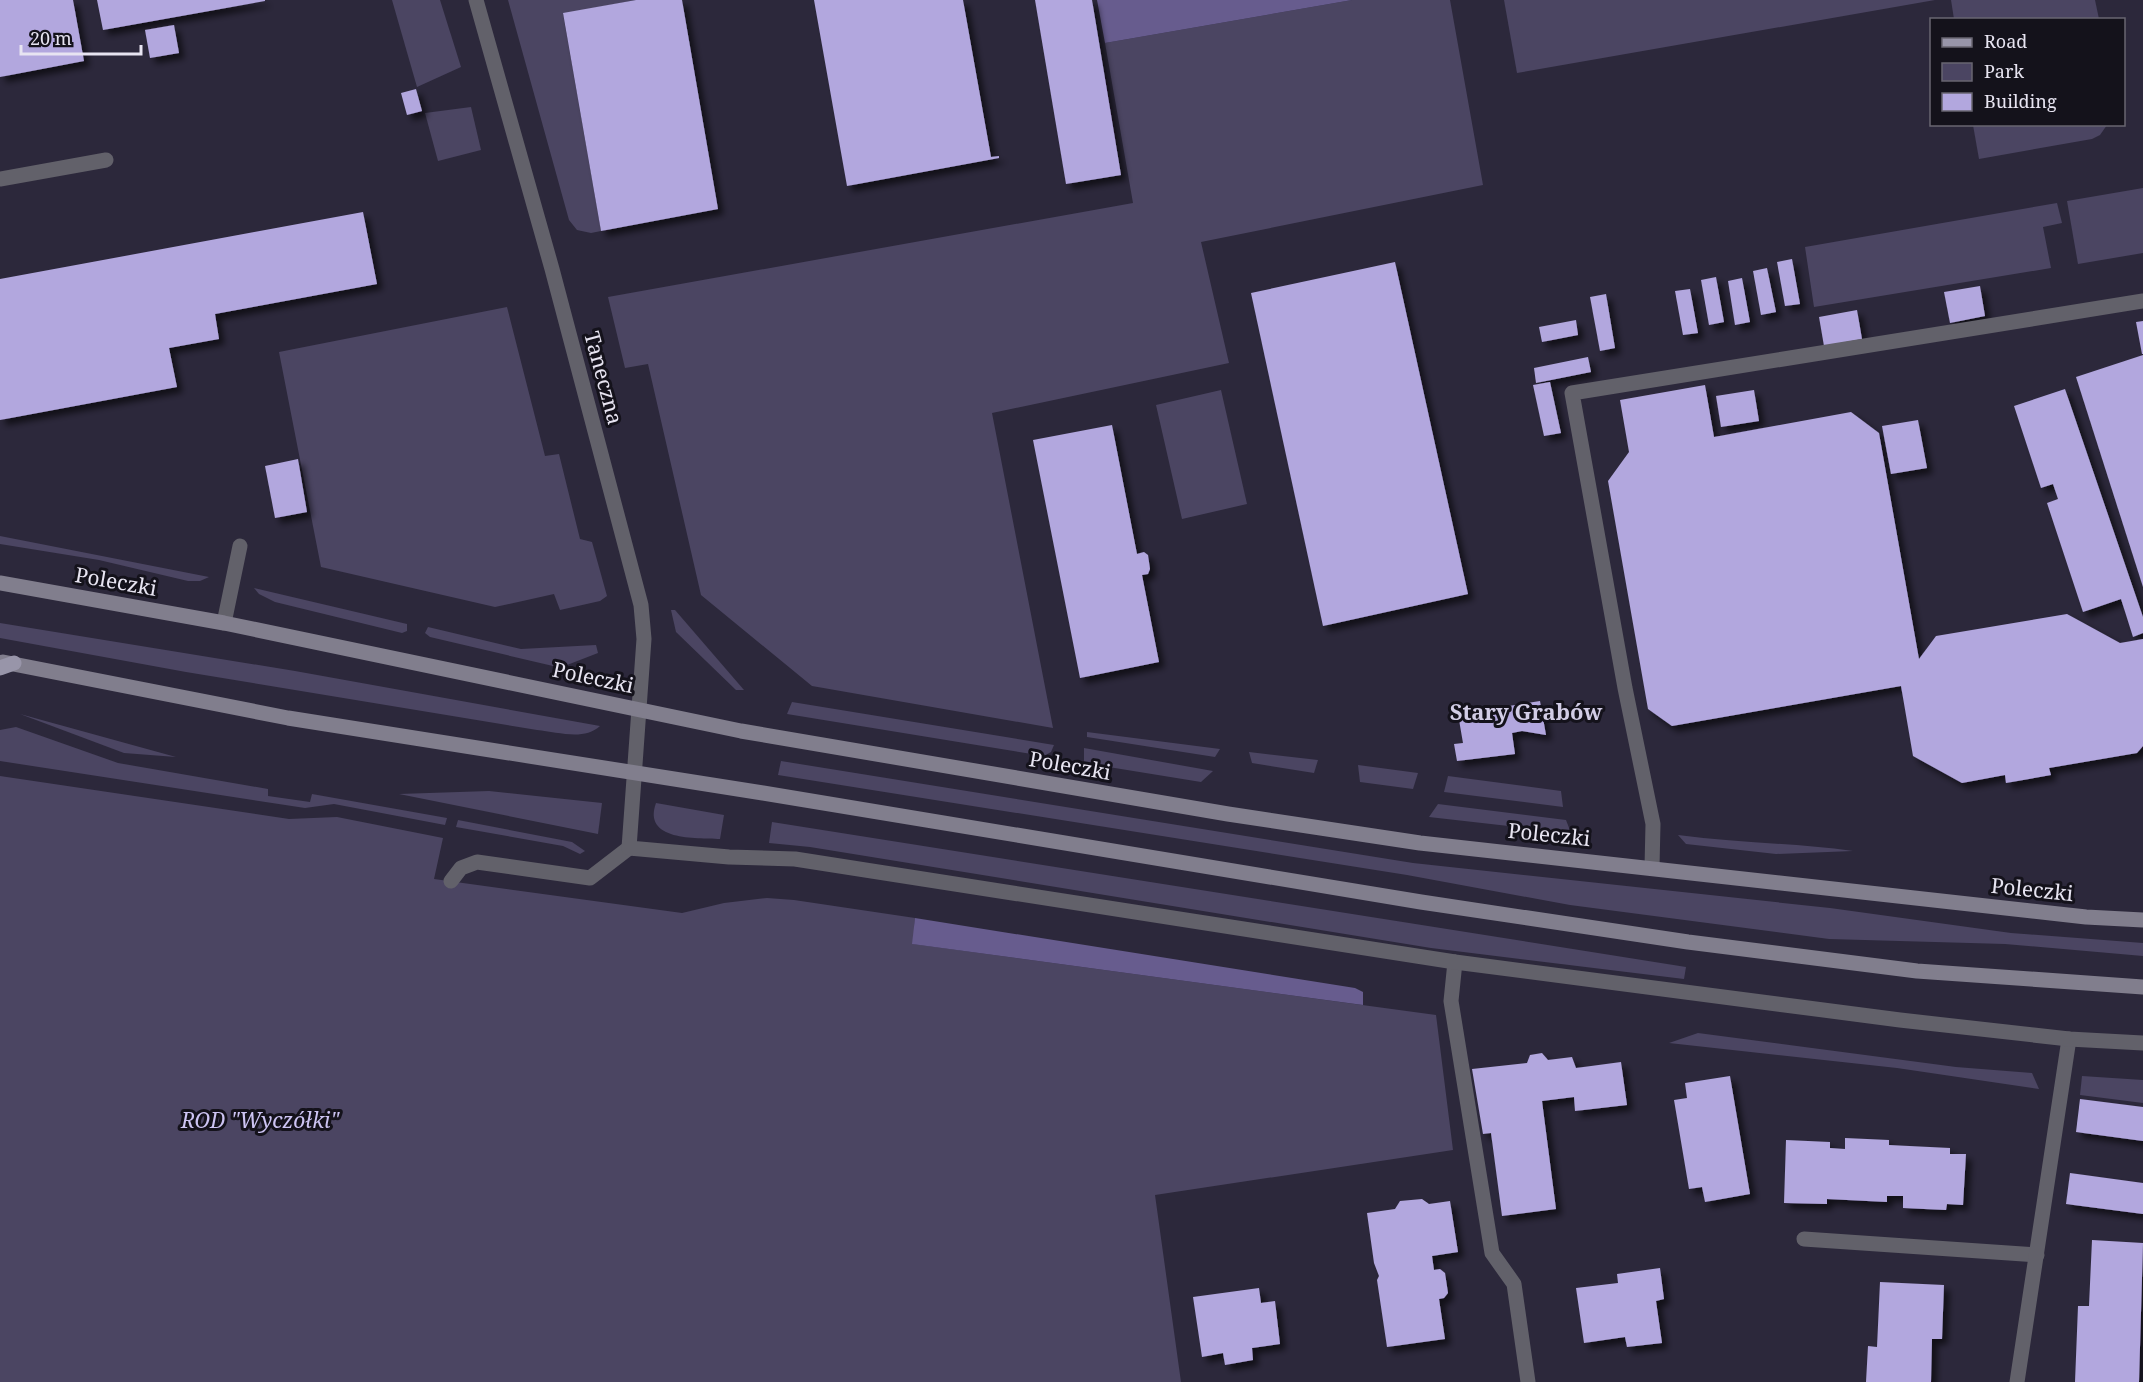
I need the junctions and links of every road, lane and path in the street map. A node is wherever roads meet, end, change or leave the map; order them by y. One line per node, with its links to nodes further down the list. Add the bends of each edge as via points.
1 (476, 0): 9 (street, Taneczna, via 641,605)
2 (106, 160): 3 (street)
3 (0, 179)
4 (2143, 301): 12 (street, via 1572,393 1653,824)
5 (240, 546): 7 (street)
6 (0, 583): 7 (main road, Poleczki)
7 (224, 623): 9 (main road, Poleczki)
8 (5, 664): 10 (main road, via 288,718)
9 (641, 709): 10 (street, Taneczna); 12 (main road, Poleczki, via 751,733 1296,824 1420,843)
10 (636, 773): 11 (street); 16 (main road, via 1688,942 1917,971)
11 (629, 848): 13 (street, via 590,878 477,862 461,868); 15 (street, via 795,859)
12 (1652, 867): 14 (main road, Poleczki, via 2017,910)
13 (451, 881)
14 (2143, 920)
15 (1455, 962): 17 (street); 21 (street, via 1451,1001 1492,1253 1514,1284)
16 (2143, 987)
17 (2069, 1039): 18 (street); 20 (street)
18 (2143, 1043)
19 (1804, 1239): 20 (street)
20 (2037, 1255): 22 (street)
21 (1528, 1382)
22 (2017, 1382)

